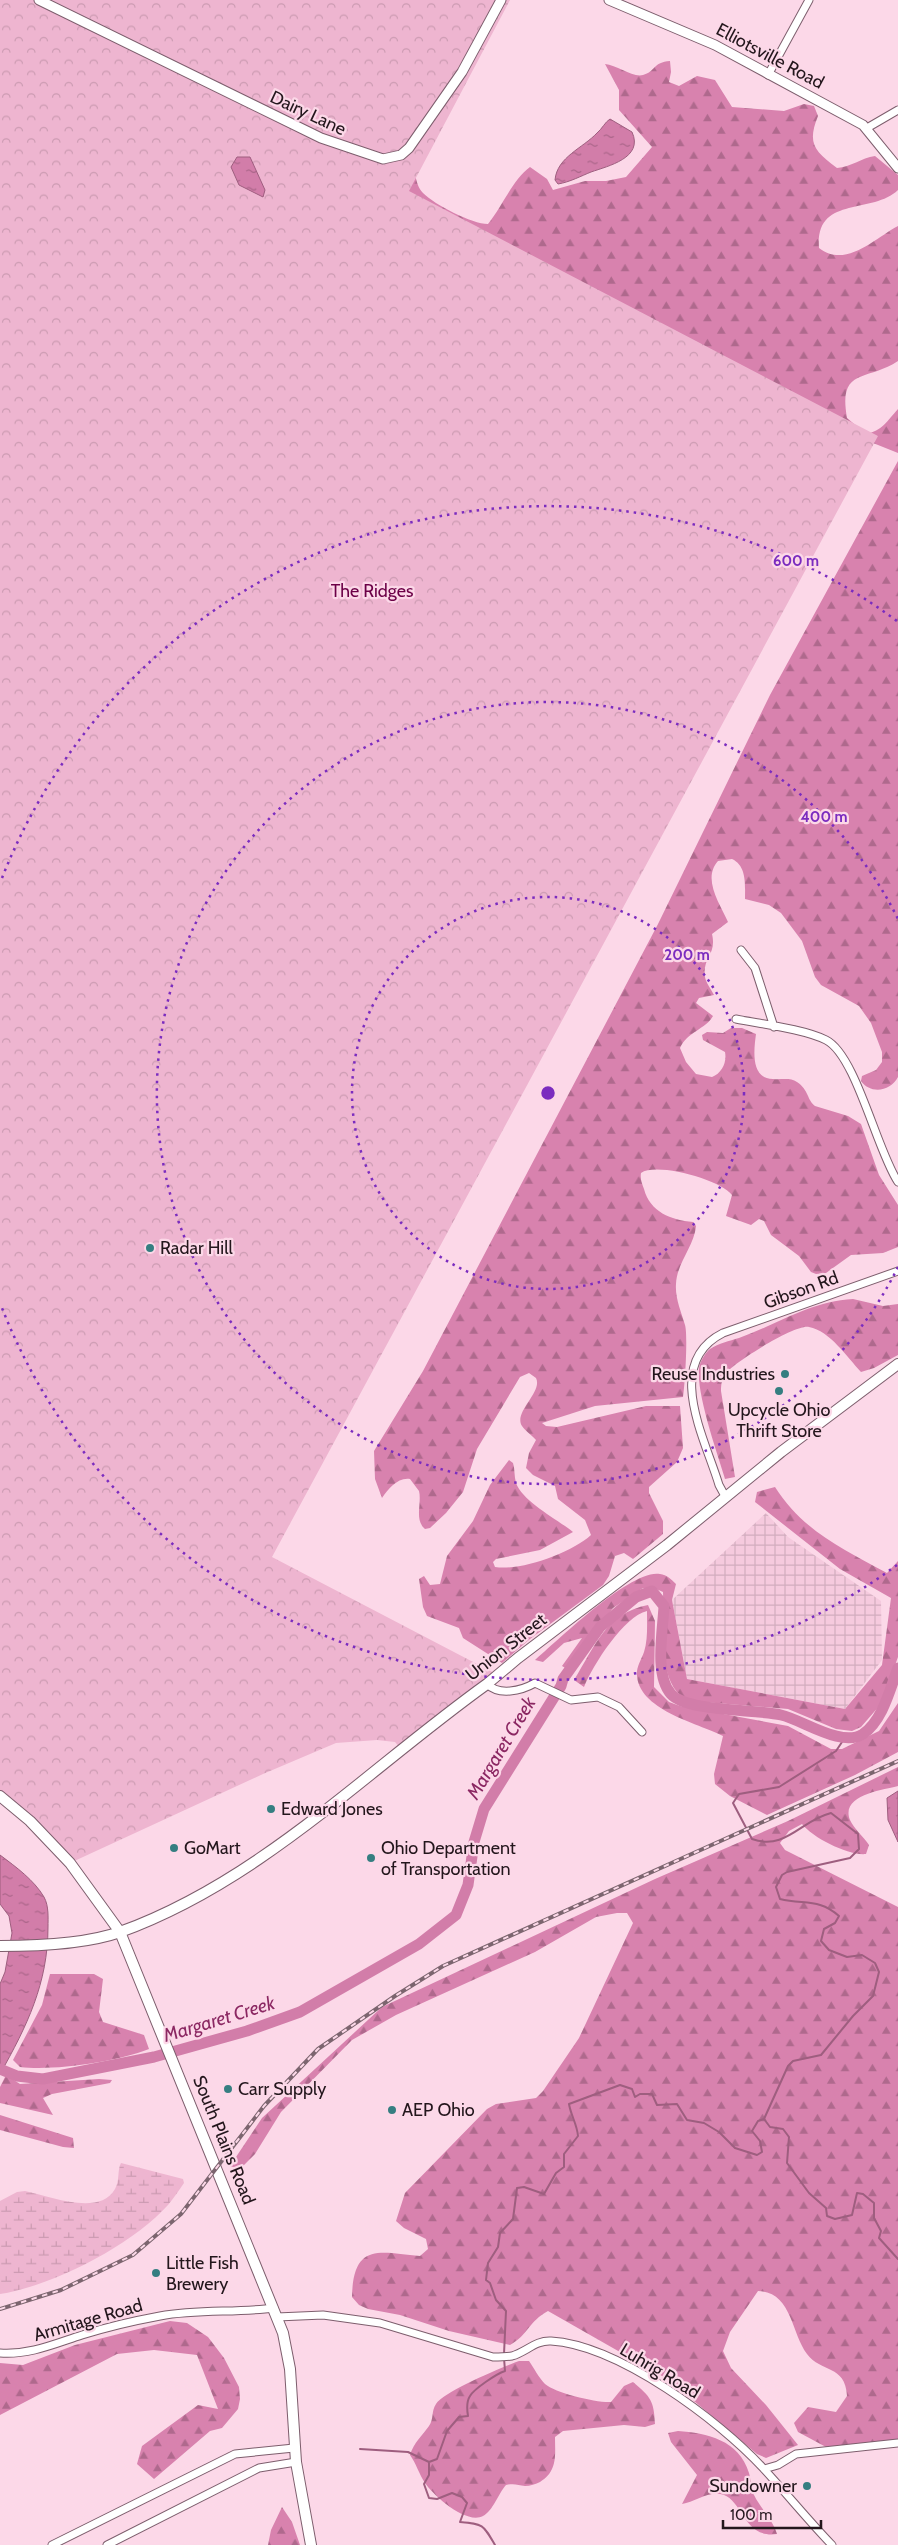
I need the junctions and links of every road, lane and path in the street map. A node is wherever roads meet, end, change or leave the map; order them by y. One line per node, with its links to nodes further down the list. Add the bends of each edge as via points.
1 (39, 0): 2 (street, Dairy Lane, via 321,138 383,159 401,155 411,144 462,72)
2 (501, 0)
3 (608, 0): 5 (street, Elliotsville Road, via 716,45)
4 (809, 0): 5 (street)
5 (768, 75): 7 (street, Elliotsville Road)
6 (898, 110): 7 (street)
7 (867, 128): 8 (street, Elliotsville Road)
8 (898, 168)
9 (741, 950): 11 (street, via 755,968)
10 (736, 1019): 11 (street)
11 (774, 1027): 12 (street, via 815,1035 835,1047 861,1094)
12 (898, 1182)
13 (898, 1271): 15 (street, Gibson Rd, via 715,1337 701,1348 695,1359 691,1393)
14 (898, 1364): 15 (main road, Union Street)
15 (725, 1496): 16 (main road, Union Street)
16 (487, 1684): 17 (street, via 502,1692 536,1683 571,1700 598,1697 620,1707); 19 (main road, Union Street, via 253,1864 205,1895)
17 (642, 1732)
18 (0, 1796): 19 (main road, South Plains Road, via 30,1821 70,1863)
19 (120, 1932): 20 (main road, Union Street, via 77,1940); 21 (main road, South Plains Road)
20 (0, 1946)
21 (276, 2312): 22 (street, Armitage Road, via 213,2310 160,2316 105,2328 27,2353); 24 (main road, South Plains Road, via 290,2369); 26 (street, Luhrig Road, via 380,2323 472,2352 499,2357 512,2356 550,2341 612,2358 648,2377 696,2410)
22 (0, 2353)
23 (898, 2443): 26 (street, via 796,2454)
24 (294, 2448): 25 (main road, South Plains Road); 27 (street, via 235,2454)
25 (296, 2462): 28 (street, via 259,2468); 29 (main road, South Plains Road)
26 (764, 2469): 30 (street, Luhrig Road)
27 (52, 2545)
28 (107, 2545)
29 (310, 2545)
30 (832, 2545)

